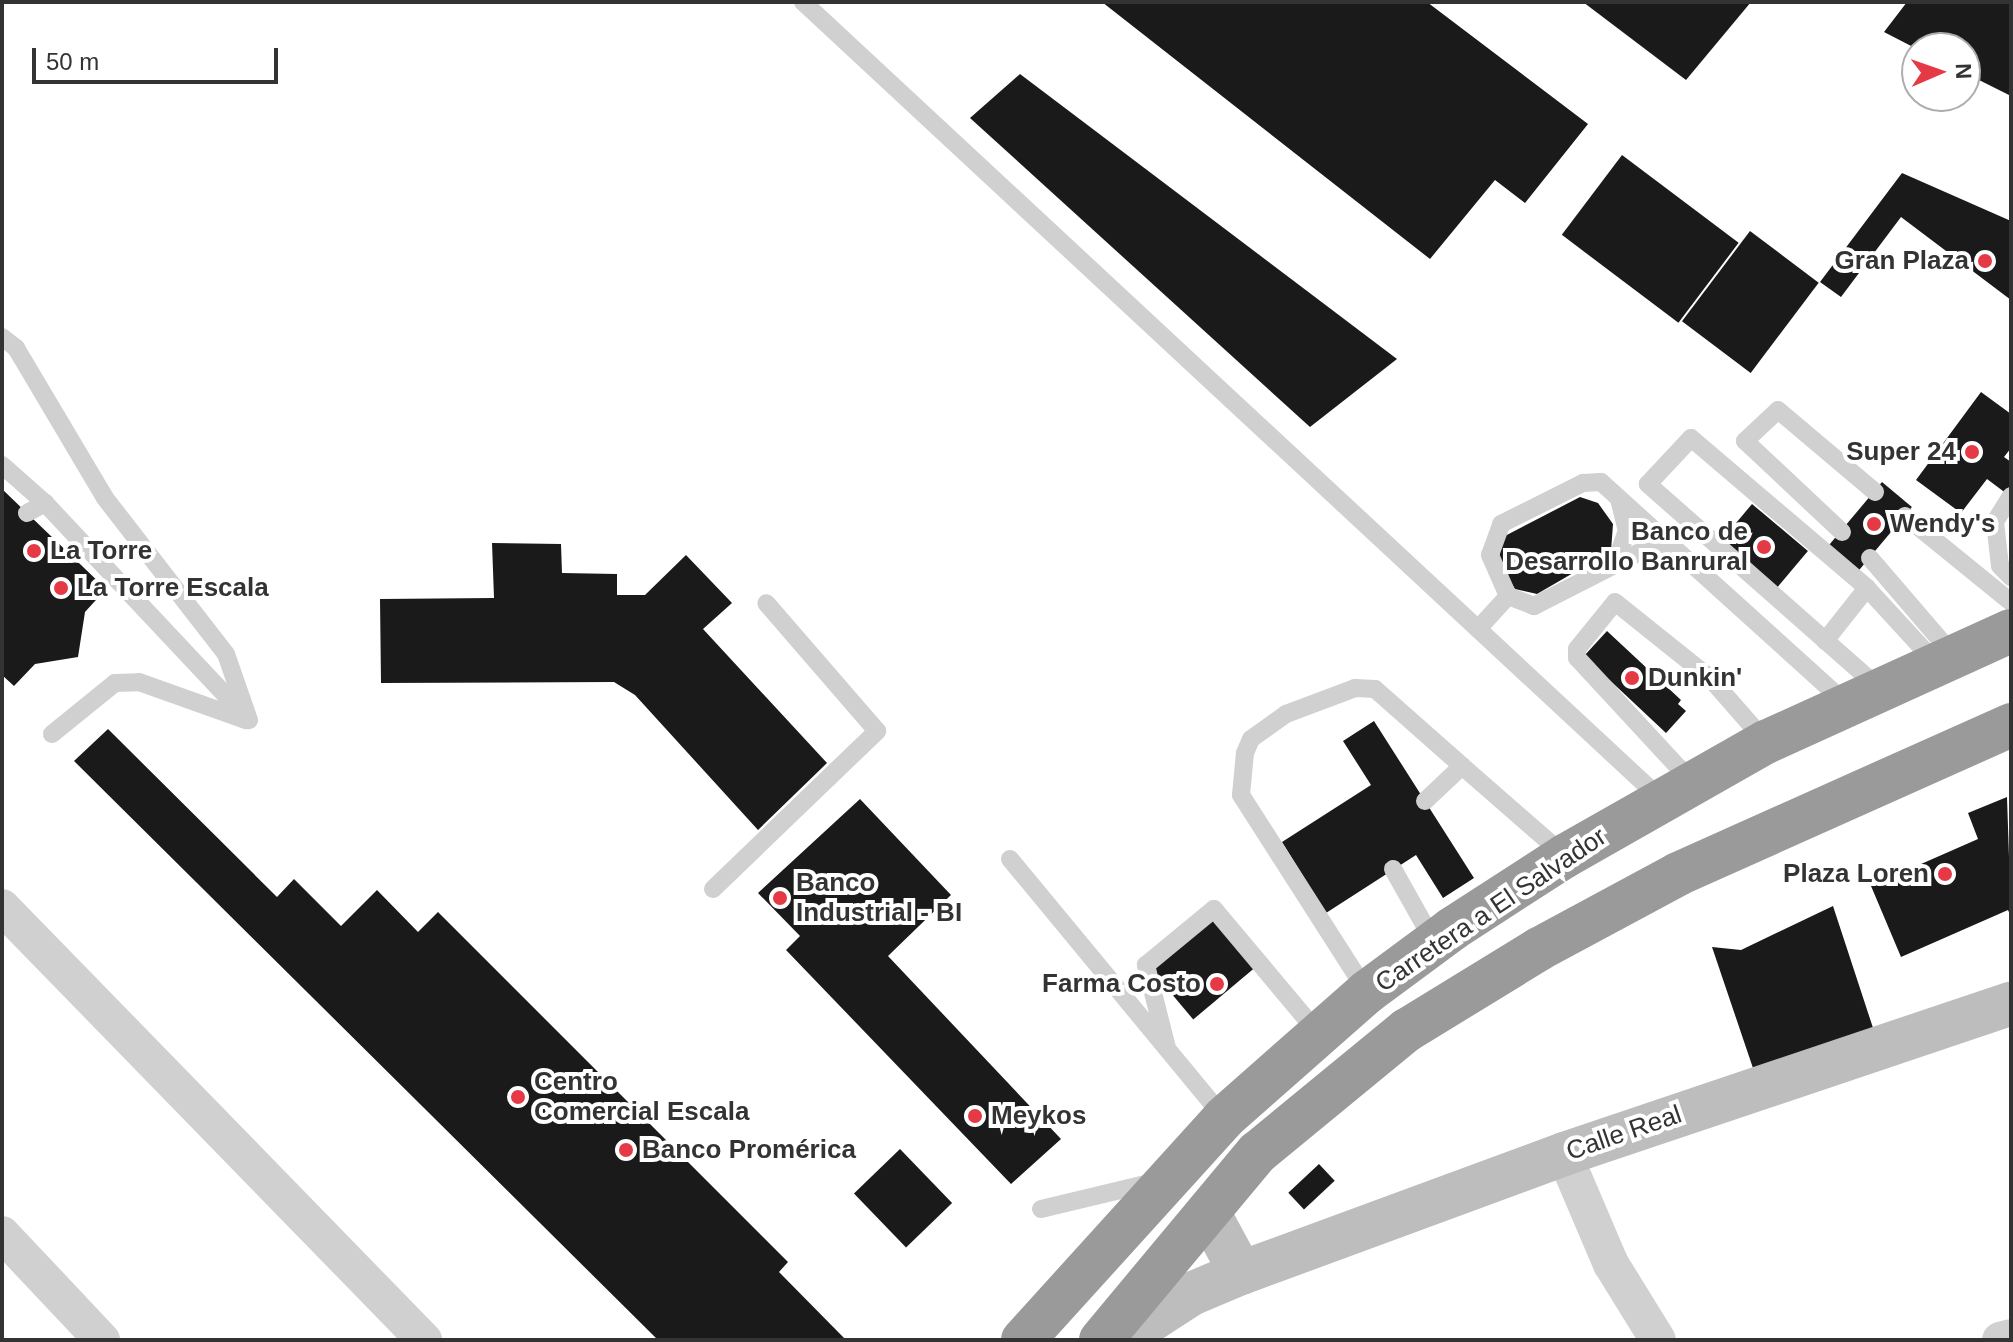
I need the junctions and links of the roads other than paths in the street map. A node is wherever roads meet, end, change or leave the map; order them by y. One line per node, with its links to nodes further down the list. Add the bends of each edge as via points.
1 (803, 2): 19 (lane)
2 (2, 337): 24 (lane, via 16,348 105,498 226,654)
3 (2, 465): 7 (lane)
4 (1875, 492): 10 (lane, via 1778,410 1745,441)
5 (1616, 493): 11 (lane); 13 (lane, via 1627,531); 16 (lane, via 1601,482 1583,483 1501,524 1490,555)
6 (2011, 496): 14 (lane, via 1995,522 2000,566)
7 (45, 503): 8 (lane); 24 (lane)
8 (27, 513)
9 (1905, 516): 17 (lane)
10 (1842, 532)
11 (1670, 549): 13 (lane, via 1638,553); 23 (lane)
12 (1870, 558): 22 (lane)
13 (1615, 565): 16 (lane, via 1534,606)
14 (2011, 577)
15 (1867, 588): 21 (lane); 21 (lane, via 1691,438 1648,484); 22 (lane)
16 (1508, 596): 19 (lane)
17 (2011, 602)
18 (766, 603): 35 (lane, via 877,731)
19 (1478, 629): 30 (lane)
20 (2011, 631): 22 (highway, Carretera a El Salvador)
21 (1825, 641): 23 (lane)
22 (1946, 661): 23 (highway, Carretera a El Salvador)
23 (1862, 695): 27 (highway, Carretera a El Salvador)
24 (249, 720): 26 (lane, via 139,682 115,683)
25 (2011, 725): 46 (highway, Carretera a El Salvador, via 1678,874 1525,957 1407,1030 1257,1153)
26 (52, 734)
27 (1766, 742): 29 (highway, Carretera a El Salvador); 29 (lane, via 1710,678 1615,602 1577,649 1581,666 1679,768)
28 (1462, 766): 31 (lane); 32 (lane); 38 (lane, via 1375,689 1355,688 1286,714 1251,739 1245,753 1240,781 1247,806)
29 (1700, 780): 30 (highway, Carretera a El Salvador)
30 (1662, 800): 32 (highway, Carretera a El Salvador)
31 (1425, 801)
32 (1565, 856): 37 (highway, Carretera a El Salvador)
33 (1010, 859): 41 (lane)
34 (1393, 869): 37 (lane)
35 (713, 889)
36 (2, 907): 51 (street)
37 (1434, 942): 38 (highway, Carretera a El Salvador)
38 (1367, 992): 40 (highway, Carretera a El Salvador)
39 (2011, 1004): 43 (main road, Calle Real)
40 (1318, 1033): 41 (lane, via 1214,909 1146,965); 42 (highway, Carretera a El Salvador)
41 (1167, 1048): 42 (lane)
42 (1224, 1118): 44 (highway, Carretera a El Salvador)
43 (1564, 1154): 48 (main road, Calle Real); 55 (street, via 1604,1250)
44 (1165, 1180): 45 (lane); 52 (highway, Carretera a El Salvador)
45 (1041, 1209)
46 (1208, 1212): 48 (main road); 53 (highway, Carretera a El Salvador)
47 (2, 1234): 50 (street)
48 (1241, 1273): 54 (main road, Calle Real, via 1191,1294)
49 (2011, 1337): 56 (street)
50 (102, 1340)
51 (424, 1340)
52 (1023, 1340)
53 (1101, 1340)
54 (1120, 1340)
55 (1658, 1340)
56 (2000, 1340)

